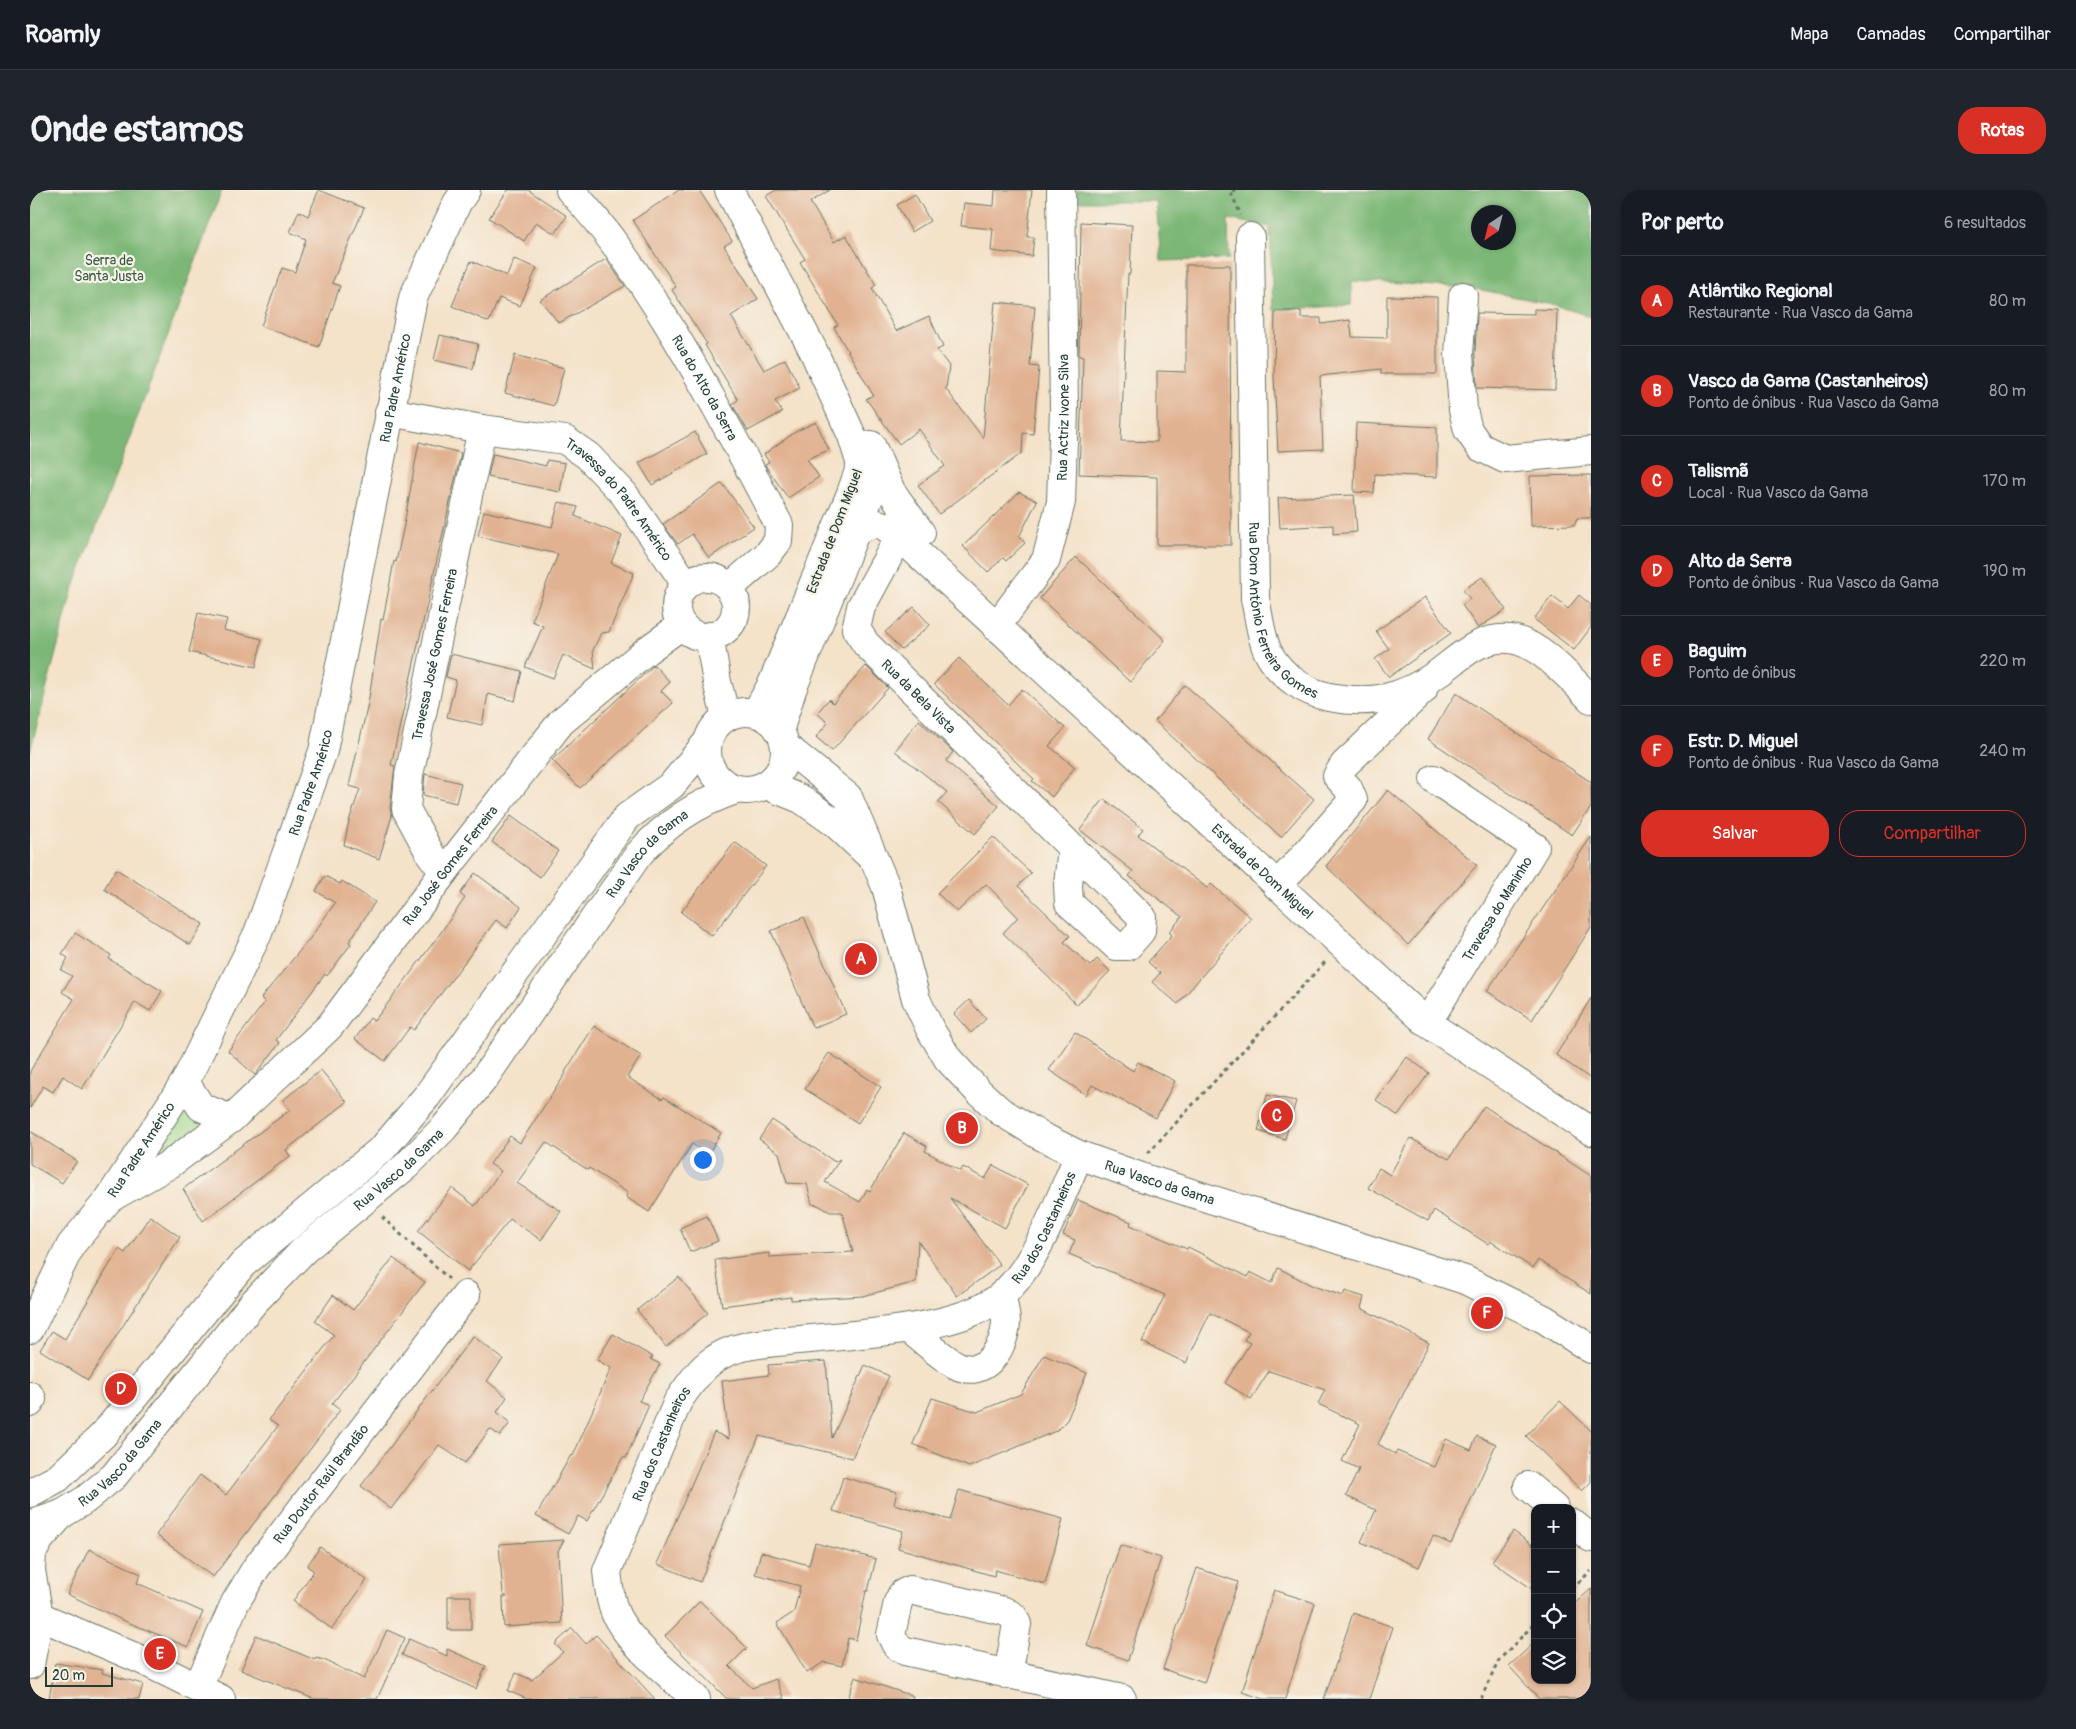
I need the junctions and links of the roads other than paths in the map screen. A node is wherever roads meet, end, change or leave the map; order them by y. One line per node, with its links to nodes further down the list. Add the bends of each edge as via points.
1 (466, 190): 8 (street, Rua Padre Américo, via 413,298)
2 (570, 190): 15 (street, Rua do Alto da Serra, via 588,209 640,280 700,375 780,525 778,541 768,554)
3 (729, 190): 7 (street, Estrada de Dom Miguel)
4 (1061, 190): 17 (street, Rua Actriz Ivone Silva, via 1064,408 1061,502 1046,560)
5 (1250, 237): 19 (street, Rua Dom António Ferreira Gomes, via 1255,599 1268,653 1296,684 1316,694 1342,699 1366,702 1391,698)
6 (1463, 296): 10 (street, via 1458,354 1463,410 1468,430 1480,447 1505,459)
7 (812, 348): 11 (street, Estrada de Dom Miguel, via 859,415); 21 (street, Estrada de Dom Miguel, via 852,436 861,465 772,684)
8 (389, 412): 9 (street, Travessa do Padre Américo); 33 (street, Rua Padre Américo, via 323,751 258,933)
9 (482, 429): 14 (street, Travessa do Padre Américo, via 565,440 588,456 624,494); 30 (street, Travessa José Gomes Ferreira, via 409,774 406,809)
10 (1591, 451)
11 (876, 456): 12 (street, Estrada de Dom Miguel); 13 (street, Estrada de Dom Miguel, via 875,483)
12 (904, 527): 13 (street, Estrada de Dom Miguel, via 880,523 868,524); 17 (street, Estrada de Dom Miguel, via 940,556 955,586); 28 (street, Rua da Bela Vista, via 861,608 856,629 873,651)
13 (858, 530): 23 (street, Estrada de Dom Miguel, via 792,690)
14 (686, 584): 15 (street, via 704,577 722,582); 16 (street, via 680,590 676,608)
15 (729, 588): 18 (street, via 735,614 726,629)
16 (682, 625): 18 (street, via 694,634); 30 (street, Rua José Gomes Ferreira, via 561,722)
17 (996, 627): 31 (street, Estrada de Dom Miguel)
18 (710, 636): 22 (street, via 716,682)
19 (1436, 675): 20 (street, Rua Dom António Ferreira Gomes, via 1474,644 1510,639 1529,645 1545,656); 31 (street, via 1419,696 1344,765 1337,776 1353,800)
20 (1591, 699)
21 (756, 713): 22 (street, via 736,713); 23 (street, via 765,717)
22 (726, 717): 24 (street, via 712,731)
23 (782, 738): 26 (street, via 785,757 782,768); 29 (street, Rua Vasco da Gama, via 848,797)
24 (708, 741): 27 (street, via 709,766 720,781); 45 (street, Rua Vasco da Gama, via 672,785 627,817 427,1096 383,1148 243,1264)
25 (1434, 779): 32 (street, Travessa do Maninho, via 1535,846)
26 (766, 785): 27 (street); 29 (street, Rua Vasco da Gama, via 801,799 835,823)
27 (736, 790): 50 (street, Rua Vasco da Gama, via 688,811 657,834 638,856 483,1080 444,1128 406,1166 304,1250 254,1302 114,1476)
28 (1072, 847)
29 (874, 860): 36 (street, Rua Vasco da Gama, via 887,889 916,999 948,1059 1000,1111 1039,1136)
30 (444, 872): 34 (street, Rua José Gomes Ferreira, via 330,1026)
31 (1277, 886): 32 (street, Estrada de Dom Miguel)
32 (1427, 1023): 35 (street, Estrada de Dom Miguel)
33 (185, 1082): 34 (street, via 201,1107); 37 (street, Rua Padre Américo)
34 (230, 1118): 37 (street, Rua José Gomes Ferreira, via 170,1164)
35 (1591, 1130)
36 (1079, 1155): 39 (street, Rua dos Castanheiros, via 1026,1266); 42 (street, Rua Vasco da Gama, via 1465,1280 1544,1319)
37 (109, 1199): 40 (street, Rua Padre Américo, via 71,1245)
38 (458, 1288): 57 (street, Rua Doutor Raúl Brandão, via 256,1568 235,1603)
39 (1002, 1296): 41 (street, Rua dos Castanheiros, via 984,1308); 41 (street, Rua dos Castanheiros, via 1006,1322 1003,1339 998,1353 980,1367 956,1365)
40 (30, 1328)
41 (910, 1329): 58 (street, Rua dos Castanheiros, via 758,1344 728,1352 712,1360 678,1402 607,1571 609,1596 618,1619 634,1639)
42 (1591, 1349)
43 (30, 1396): 44 (street)
44 (30, 1403)
45 (83, 1456): 47 (street, Rua Vasco da Gama, via 58,1478); 48 (street, via 66,1482)
46 (1528, 1486): 49 (street)
47 (30, 1492)
48 (30, 1503)
49 (1549, 1504)
50 (62, 1514): 51 (street, Rua Vasco da Gama); 54 (street, via 32,1553)
51 (30, 1525)
52 (1576, 1526): 53 (street)
53 (1591, 1538)
54 (33, 1611): 55 (street); 57 (street)
55 (30, 1664)
56 (1008, 1675): 56 (street, via 1017,1624 1013,1616 1004,1611 910,1590 902,1594 891,1635 896,1645 905,1651); 59 (street)
57 (209, 1693)
58 (696, 1699)
59 (1122, 1699)

